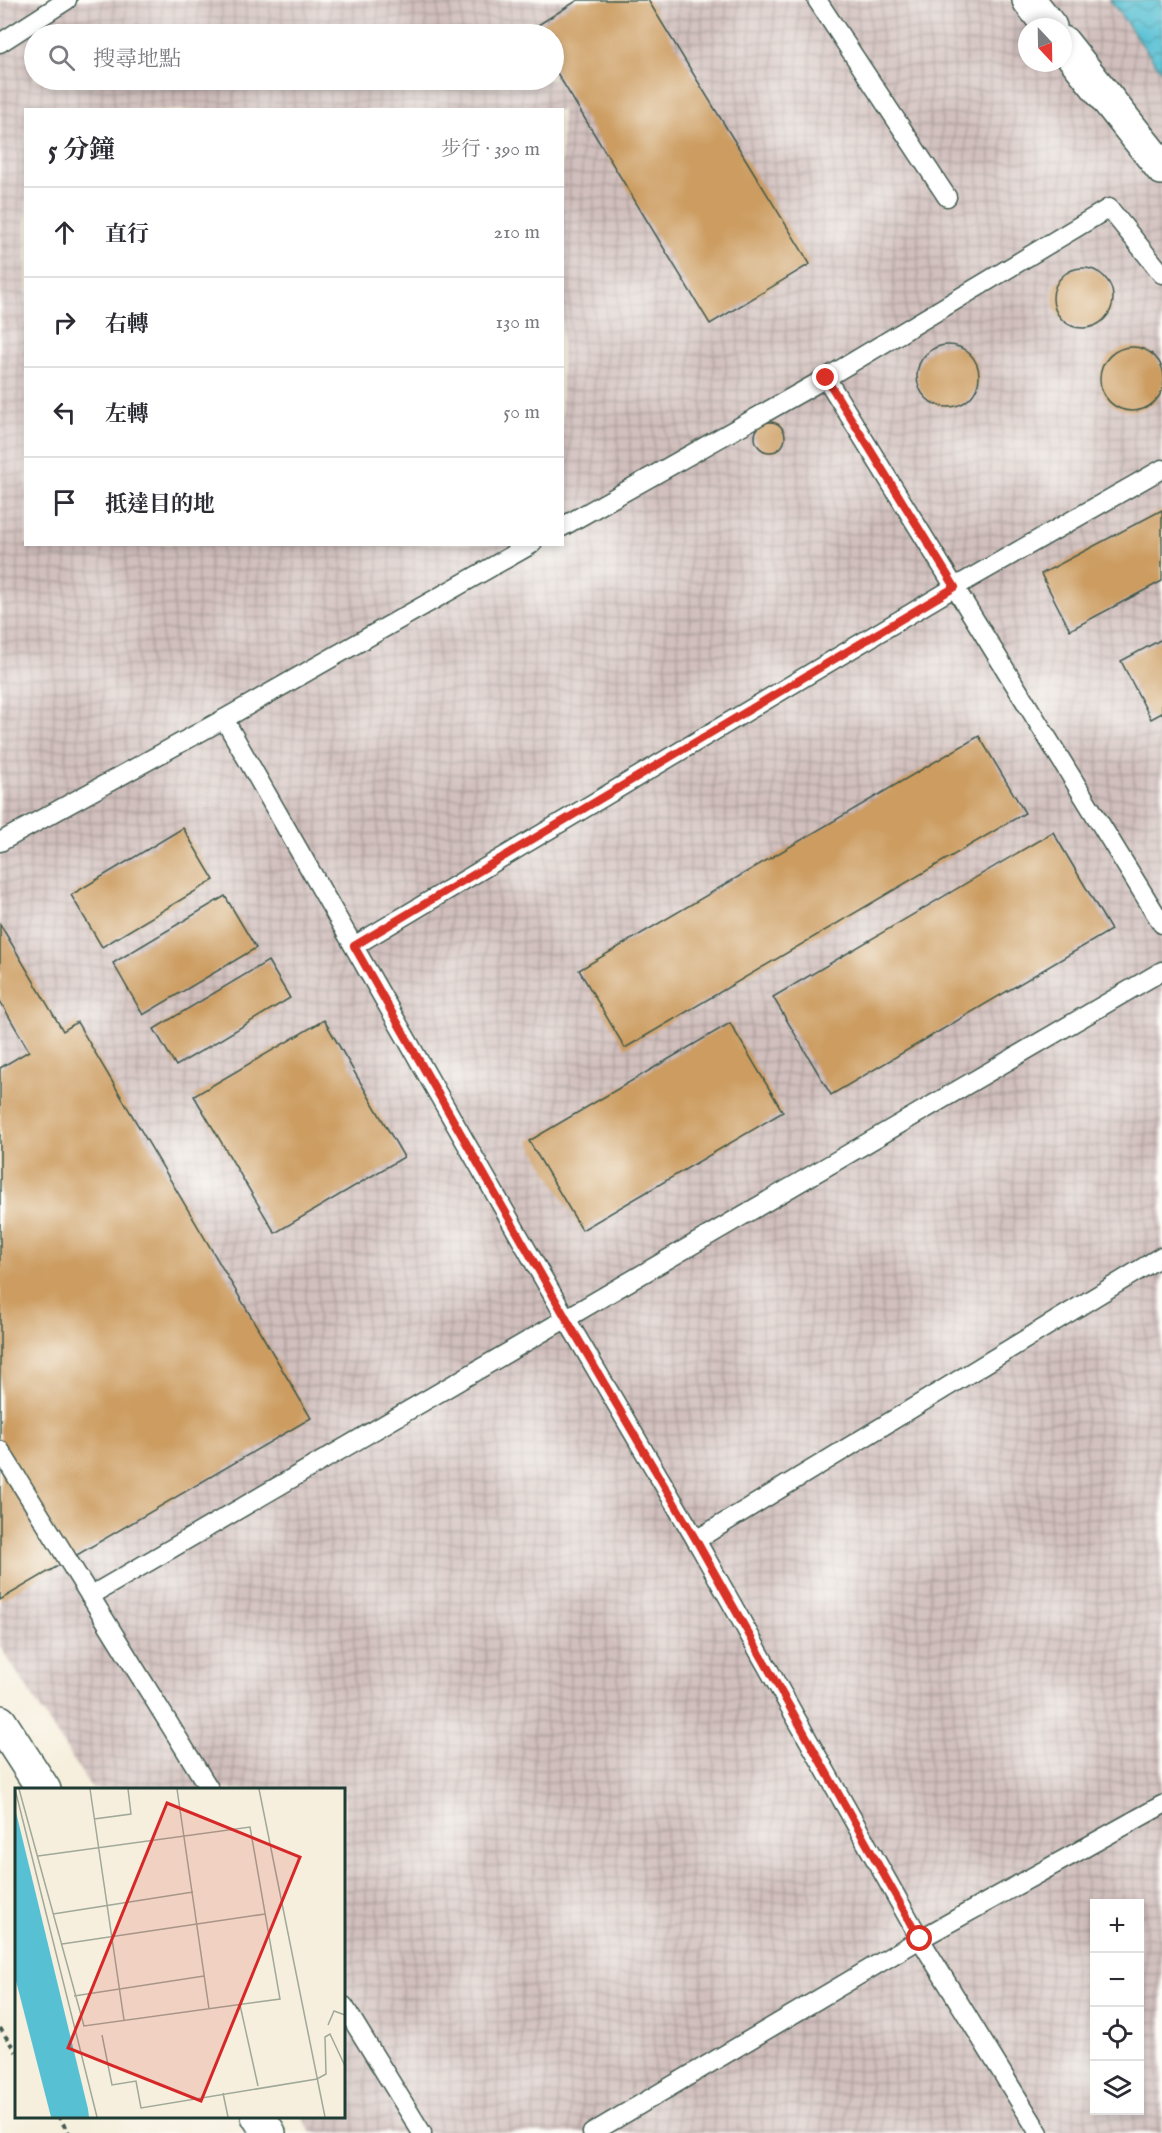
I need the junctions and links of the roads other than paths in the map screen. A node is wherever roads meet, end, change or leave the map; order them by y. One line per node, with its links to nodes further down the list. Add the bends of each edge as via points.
1 (67, 0): 5 (lane)
2 (817, 0): 10 (lane)
3 (1029, 0): 4 (street)
4 (1043, 18)
5 (30, 24)
6 (24, 28): 7 (lane)
7 (0, 43)
8 (1072, 54): 9 (street)
9 (1162, 168)
10 (947, 197)
11 (1162, 274): 12 (lane, via 1109,208)
12 (826, 378): 14 (lane); 16 (lane)
13 (1162, 469): 16 (lane)
14 (564, 526)
15 (528, 546): 17 (lane)
16 (955, 587): 19 (lane); 20 (lane)
17 (224, 719): 18 (lane); 20 (lane)
18 (0, 842)
19 (1162, 924)
20 (354, 946): 23 (lane)
21 (1162, 971): 23 (lane)
22 (1162, 1256): 25 (lane)
23 (567, 1320): 25 (lane); 26 (lane)
24 (0, 1450): 26 (lane)
25 (696, 1540): 31 (lane)
26 (90, 1596): 29 (lane)
27 (0, 1722): 28 (street)
28 (43, 1788)
29 (209, 1788)
30 (1162, 1805): 31 (lane)
31 (920, 1939): 36 (lane); 37 (lane)
32 (345, 2008): 35 (lane)
33 (259, 2118): 34 (street)
34 (269, 2133)
35 (422, 2133)
36 (592, 2133)
37 (1039, 2133)

